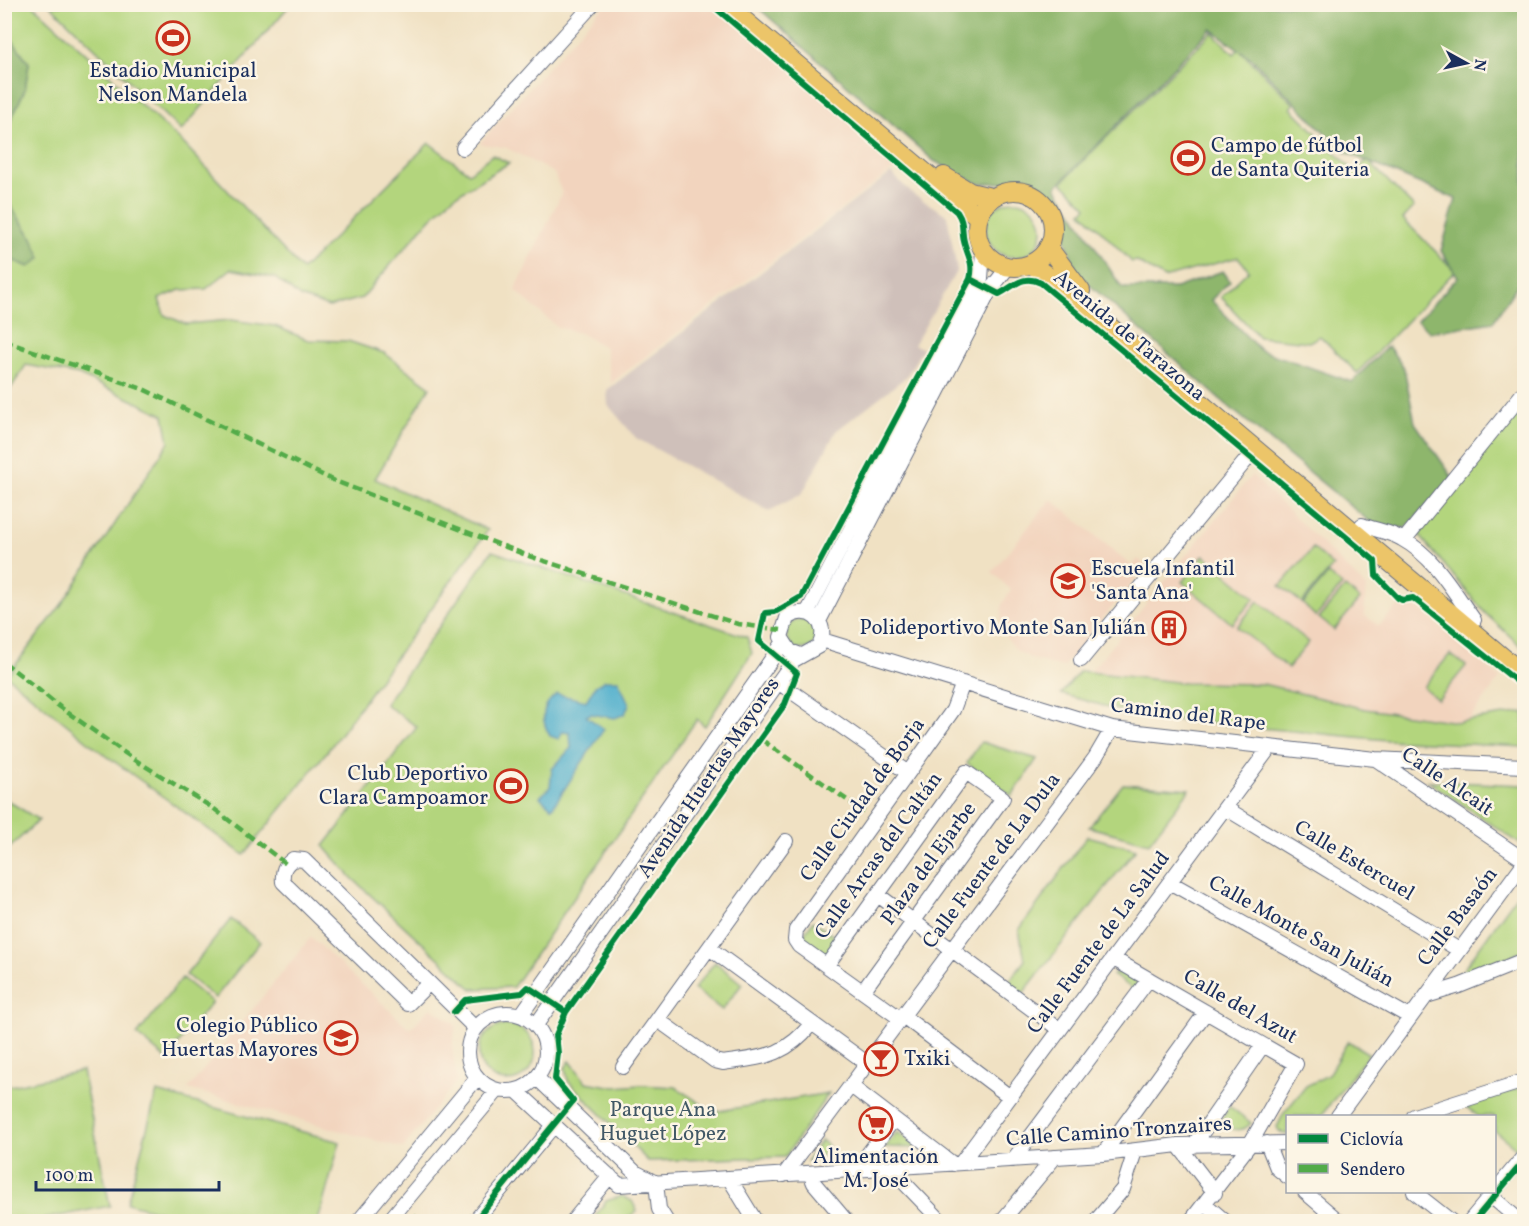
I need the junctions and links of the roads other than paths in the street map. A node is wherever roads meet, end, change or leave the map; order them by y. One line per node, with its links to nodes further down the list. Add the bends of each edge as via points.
1 (593, 4): 4 (street)
2 (725, 4): 6 (main road)
3 (740, 4): 5 (main road, via 954,184)
4 (463, 148)
5 (991, 197): 6 (main road); 7 (main road, via 1019,191 1044,205 1051,218)
6 (978, 217): 8 (main road)
7 (1048, 247): 9 (main road); 13 (main road, Avenida de Tarazona, via 1084,294)
8 (983, 250): 10 (main road); 15 (street, via 978,283)
9 (1031, 264): 10 (main road, via 1021,268); 12 (main road, Avenida de Tarazona)
10 (1009, 266): 17 (street, via 993,286)
11 (1524, 392): 14 (street)
12 (1259, 452): 21 (street, via 1248,458); 23 (main road, Avenida de Tarazona)
13 (1362, 525): 14 (street, Avenida de Tarazona); 16 (main road, Avenida de Tarazona)
14 (1404, 540): 16 (street, Avenida de Tarazona, via 1441,572)
15 (807, 613): 17 (street); 19 (street, Avenida Huertas Mayores, via 787,618 781,630)
16 (1474, 620): 22 (main road, Avenida de Tarazona)
17 (819, 621): 18 (street)
18 (822, 640): 20 (street, Avenida Huertas Mayores, via 814,651); 25 (street, Camino del Rape)
19 (783, 643): 20 (street, via 790,651); 50 (street, Avenida Huertas Mayores)
20 (801, 654): 24 (street, Avenida Huertas Mayores)
21 (1081, 660)
22 (1524, 663)
23 (1524, 675)
24 (778, 682): 31 (street); 55 (street, Avenida Huertas Mayores)
25 (963, 683): 26 (street, Camino del Rape); 31 (street, Calle Ciudad de Borja, via 953,710)
26 (1112, 729): 27 (street, Camino del Rape); 40 (street, Calle Fuente de La Dula, via 1095,758)
27 (1270, 747): 28 (street, Camino del Rape); 32 (street, Calle Fuente de La Salud)
28 (1376, 759): 29 (street, Camino del Rape); 34 (street, Calle Alcait)
29 (1524, 766)
30 (966, 772): 36 (street, Calle Arcas del Caltán); 37 (street, Plaza del Ejarbe, via 1003,798)
31 (908, 773): 38 (street, Calle Ciudad de Borja, via 796,930)
32 (1227, 808): 35 (street, Calle Fuente de La Salud); 41 (street, Calle Estercuel)
33 (786, 841): 39 (street)
34 (1524, 861): 41 (street, Calle Basaón)
35 (1171, 883): 42 (street, Calle Fuente de La Salud); 51 (street, Calle Monte San Julián)
36 (878, 895): 37 (street); 44 (street, Calle Arcas del Caltán)
37 (914, 922): 40 (street); 47 (street, Plaza del Ejarbe)
38 (795, 940): 44 (street, Calle Arcas del Caltán)
39 (709, 948): 53 (street); 54 (street)
40 (952, 950): 52 (street, Calle Fuente de La Dula); 57 (street)
41 (1459, 950): 48 (street, Calle Basaón)
42 (1114, 959): 45 (street, Calle del Azut); 57 (street, Calle Fuente de La Salud)
43 (1524, 960): 48 (street, Calle Basaón)
44 (827, 965): 47 (street, Calle Arcas del Caltán)
45 (1149, 978): 49 (street, Calle del Azut); 81 (street)
46 (429, 983): 46 (street, via 304,860 293,859 286,864 283,882 408,1004); 56 (street)
47 (863, 991): 52 (street, Calle Arcas del Caltán)
48 (1426, 996): 51 (street, Calle Basaón)
49 (1206, 1012): 58 (street, Calle del Azut); 78 (street)
50 (521, 1015): 55 (street); 56 (street, via 496,1014)
51 (1410, 1017): 68 (street, Calle Basaón)
52 (902, 1018): 59 (street, Calle Fuente de La Dula); 67 (street)
53 (658, 1020): 54 (street, via 723,1063 786,1050); 60 (street)
54 (812, 1023): 59 (street)
55 (536, 1025): 62 (street, via 546,1046 543,1068)
56 (475, 1028): 61 (street, via 467,1054)
57 (1060, 1030): 67 (street, Calle Fuente de La Salud)
58 (1263, 1045): 74 (street, Calle del Azut, via 1296,1064); 76 (street)
59 (868, 1064): 64 (street, Calle Fuente de La Dula)
60 (623, 1067)
61 (477, 1078): 65 (street); 98 (street)
62 (537, 1078): 66 (street); 90 (street, via 635,1172)
63 (1524, 1081): 69 (street)
64 (851, 1086): 70 (street); 86 (street, Calle Fuente de La Dula)
65 (497, 1091): 66 (street); 99 (street)
66 (517, 1091): 71 (street)
67 (1010, 1097): 82 (street, Calle Fuente de La Salud)
68 (1339, 1115)
69 (1417, 1115)
70 (894, 1119): 82 (street); 84 (street)
71 (555, 1124): 87 (street); 100 (street)
72 (1267, 1143): 73 (street, Calle Camino Tronzaires); 74 (street, Calle Camino Tronzaires); 88 (street, via 1277,1168)
73 (1286, 1143)
74 (1250, 1144): 76 (street, Calle Camino Tronzaires); 92 (street)
75 (1178, 1145): 76 (street, Calle Camino Tronzaires); 77 (street, Calle Camino Tronzaires); 92 (street)
76 (1193, 1146)
77 (1135, 1151): 78 (street, Calle Camino Tronzaires); 107 (street, via 1123,1189)
78 (1103, 1154): 80 (street, Calle Camino Tronzaires)
79 (1524, 1156): 91 (street)
80 (1055, 1157): 81 (street, Calle Camino Tronzaires); 106 (street)
81 (1013, 1160): 82 (street, Calle Camino Tronzaires)
82 (957, 1164): 83 (street, Calle Camino Tronzaires)
83 (890, 1168): 84 (street, Calle Camino Tronzaires); 105 (street)
84 (856, 1170): 85 (street, Calle Camino Tronzaires)
85 (810, 1173): 86 (street, Calle Camino Tronzaires); 104 (street)
86 (784, 1175): 89 (street, Calle Camino Tronzaires)
87 (610, 1176): 90 (street, Calle Camino Tronzaires, via 619,1185); 101 (street)
88 (1286, 1176)
89 (729, 1178): 90 (street, Calle Camino Tronzaires); 103 (street)
90 (656, 1183): 102 (street, via 659,1209)
91 (1496, 1190)
92 (1215, 1193): 97 (street)
93 (1307, 1193): 110 (street)
94 (1417, 1193): 111 (street)
95 (1493, 1193): 96 (street)
96 (1491, 1196): 112 (street); 113 (street)
97 (1205, 1204): 108 (street); 109 (street)
98 (358, 1221)
99 (388, 1221)
100 (474, 1221)
101 (572, 1221)
102 (666, 1221)
103 (756, 1221)
104 (847, 1221)
105 (942, 1221)
106 (1001, 1221)
107 (1095, 1221)
108 (1190, 1221)
109 (1226, 1221)
110 (1340, 1221)
111 (1452, 1221)
112 (1469, 1221)
113 (1521, 1221)

